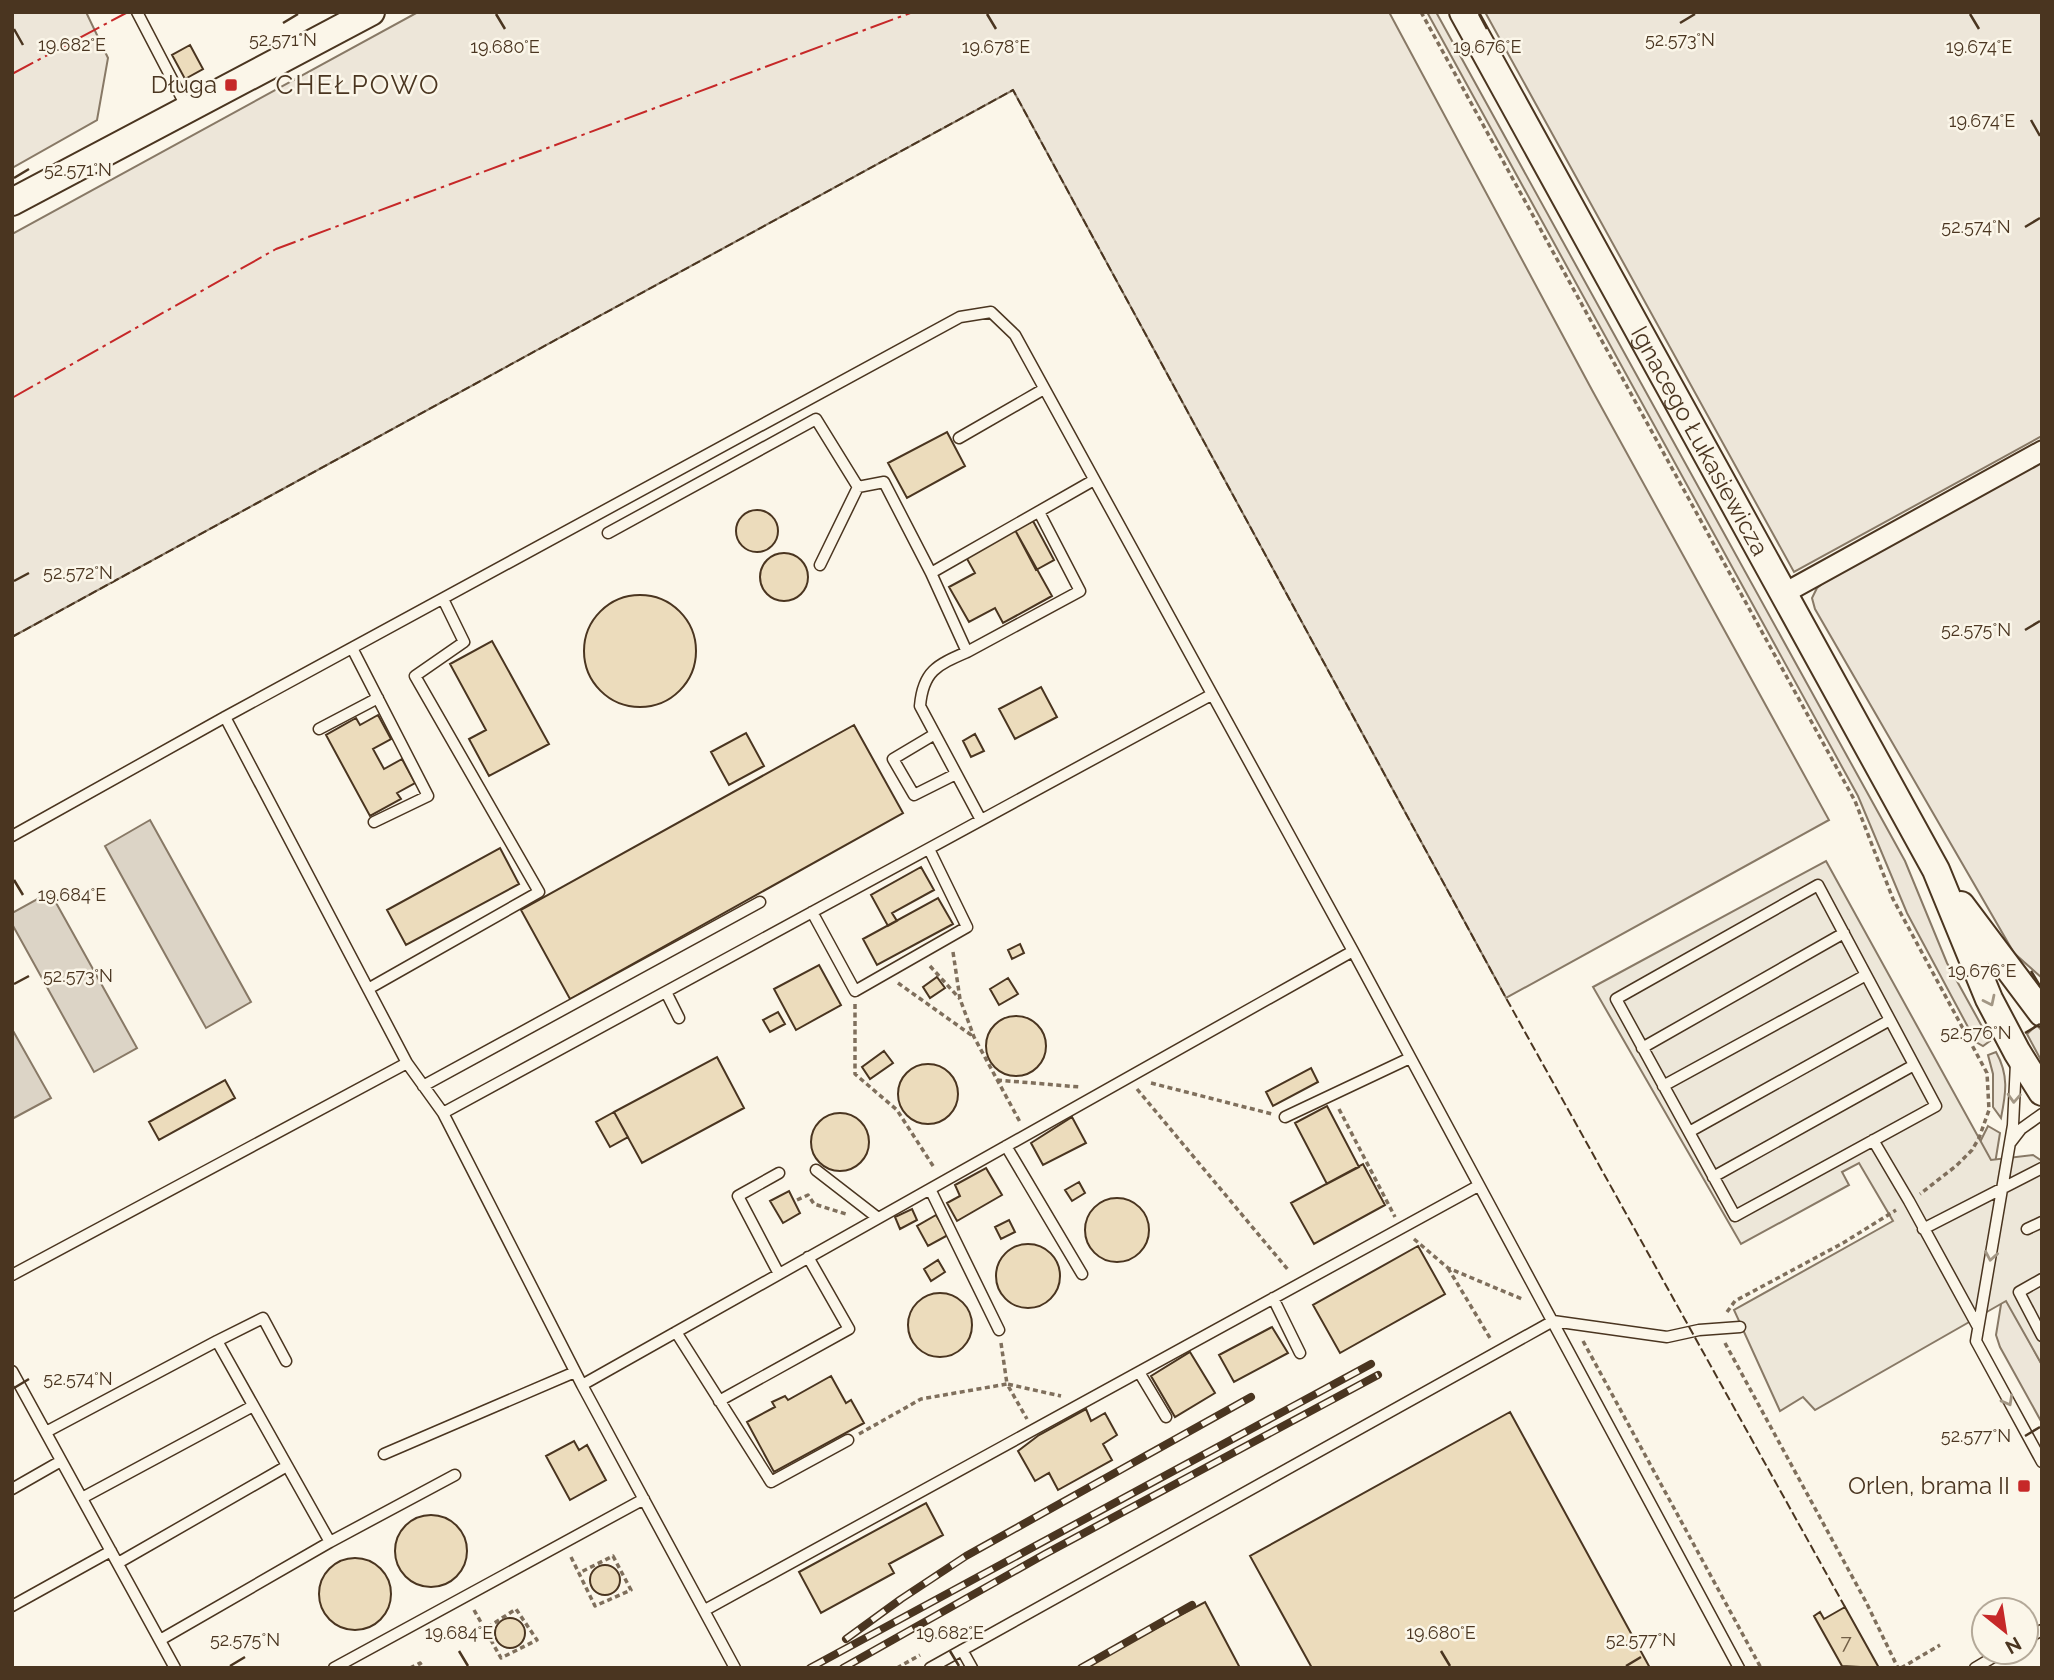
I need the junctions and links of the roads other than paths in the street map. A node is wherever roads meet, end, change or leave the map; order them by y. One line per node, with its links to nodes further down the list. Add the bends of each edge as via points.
1 (137, 12): 4 (lane)
2 (371, 12): 4 (main road)
3 (1463, 12): 15 (main road, Ignacego Łukasiewicza)
4 (187, 108): 5 (main road)
5 (12, 202)
6 (1044, 389): 7 (lane); 9 (lane); 16 (lane, via 1015,335 991,312 960,317)
7 (959, 438)
8 (2042, 451): 15 (street)
9 (1094, 481): 11 (lane); 19 (lane)
10 (858, 486): 12 (lane, via 816,419); 13 (lane); 14 (lane, via 884,482)
11 (1039, 512): 14 (lane); 18 (lane, via 1080,591)
12 (607, 533)
13 (820, 565)
14 (931, 573): 18 (lane)
15 (1783, 594): 29 (main road, Ignacego Łukasiewicza)
16 (443, 598): 17 (lane); 35 (lane, via 464,642 415,676 539,892)
17 (352, 648): 20 (lane); 21 (lane)
18 (967, 652): 23 (lane, via 933,670 922,685 920,706)
19 (1211, 695): 25 (lane); 33 (lane)
20 (378, 698): 22 (lane); 26 (lane, via 428,796)
21 (225, 717): 27 (lane); 35 (lane)
22 (319, 729)
23 (935, 734): 24 (lane); 24 (lane, via 893,759 914,795)
24 (957, 774): 25 (lane)
25 (981, 820): 28 (lane)
26 (374, 822)
27 (12, 836)
28 (929, 849): 31 (lane); 31 (lane, via 967,927 855,991)
29 (1936, 870): 37 (main road, Ignacego Łukasiewicza); 41 (main road, Ignacego Łukasiewicza, one-way to 41, via 1989,999)
30 (760, 902): 45 (lane)
31 (812, 912): 36 (lane)
32 (1844, 933): 34 (lane); 40 (lane); 40 (lane, via 1818,885 1616,999)
33 (1353, 951): 42 (lane); 54 (lane)
34 (1866, 975): 39 (lane); 46 (lane)
35 (368, 989): 43 (lane)
36 (666, 992): 38 (lane); 48 (lane)
37 (2042, 1013)
38 (678, 1018)
39 (1890, 1020): 44 (lane); 51 (lane)
40 (1642, 1048): 46 (lane)
41 (2017, 1052): 47 (main road, Ignacego Łukasiewicza); 53 (lane, one-way to 53)
42 (1410, 1058): 50 (lane); 59 (lane)
43 (407, 1063): 45 (lane); 69 (lane)
44 (1914, 1065): 52 (lane, via 1936,1106); 58 (lane)
45 (423, 1086): 48 (lane)
46 (1663, 1086): 51 (lane)
47 (2042, 1092)
48 (443, 1113): 82 (lane)
49 (2042, 1114): 53 (lane)
50 (1285, 1117)
51 (1689, 1132): 58 (lane)
52 (1872, 1140): 58 (lane, via 1734,1216); 64 (lane)
53 (2010, 1143): 61 (lane)
54 (1006, 1146): 60 (lane); 68 (lane)
55 (2042, 1168): 61 (lane)
56 (816, 1170): 62 (lane)
57 (779, 1173): 67 (lane, via 738,1196)
58 (1713, 1177)
59 (1478, 1186): 71 (lane); 72 (lane)
60 (930, 1189): 62 (lane); 75 (lane)
61 (2002, 1189): 64 (lane); 74 (lane, one-way to 74)
62 (875, 1220): 66 (lane)
63 (2042, 1222): 65 (lane)
64 (1923, 1229): 74 (lane)
65 (2027, 1229)
66 (808, 1257): 67 (lane); 85 (lane, via 849,1329)
67 (779, 1273): 76 (lane)
68 (1082, 1274)
69 (12, 1275)
70 (2042, 1279): 77 (lane, via 2019,1292)
71 (1273, 1298): 79 (lane); 83 (lane)
72 (1553, 1321): 73 (lane, via 1667,1337); 104 (lane); 110 (lane)
73 (1740, 1327)
74 (1978, 1327): 92 (lane, one-way to 92, via 1976,1341)
75 (999, 1330)
76 (676, 1332): 84 (lane); 85 (lane)
77 (2042, 1336)
78 (217, 1341): 80 (lane, via 262,1318); 86 (lane); 88 (lane)
79 (1300, 1353)
80 (286, 1361)
81 (12, 1371): 88 (lane)
82 (575, 1372): 84 (lane); 90 (lane)
83 (1139, 1372): 87 (lane); 102 (lane)
84 (582, 1385): 97 (lane)
85 (719, 1401): 89 (lane, via 771,1482)
86 (253, 1406): 93 (lane); 96 (lane)
87 (1166, 1417)
88 (46, 1432): 91 (lane)
89 (848, 1440)
90 (384, 1454)
91 (61, 1461): 95 (lane); 96 (lane)
92 (2042, 1462)
93 (287, 1466): 98 (lane); 100 (lane)
94 (455, 1475): 98 (lane)
95 (12, 1489)
96 (82, 1498): 99 (lane)
97 (644, 1499): 102 (lane); 106 (lane)
98 (330, 1542): 103 (lane)
99 (111, 1551): 100 (lane); 101 (lane)
100 (118, 1563): 103 (lane)
101 (12, 1606)
102 (705, 1610): 107 (lane)
103 (160, 1640): 105 (lane)
104 (962, 1650): 108 (lane); 109 (lane)
105 (175, 1668)
106 (334, 1668)
107 (735, 1668)
108 (930, 1668)
109 (972, 1668)
110 (1740, 1668)

